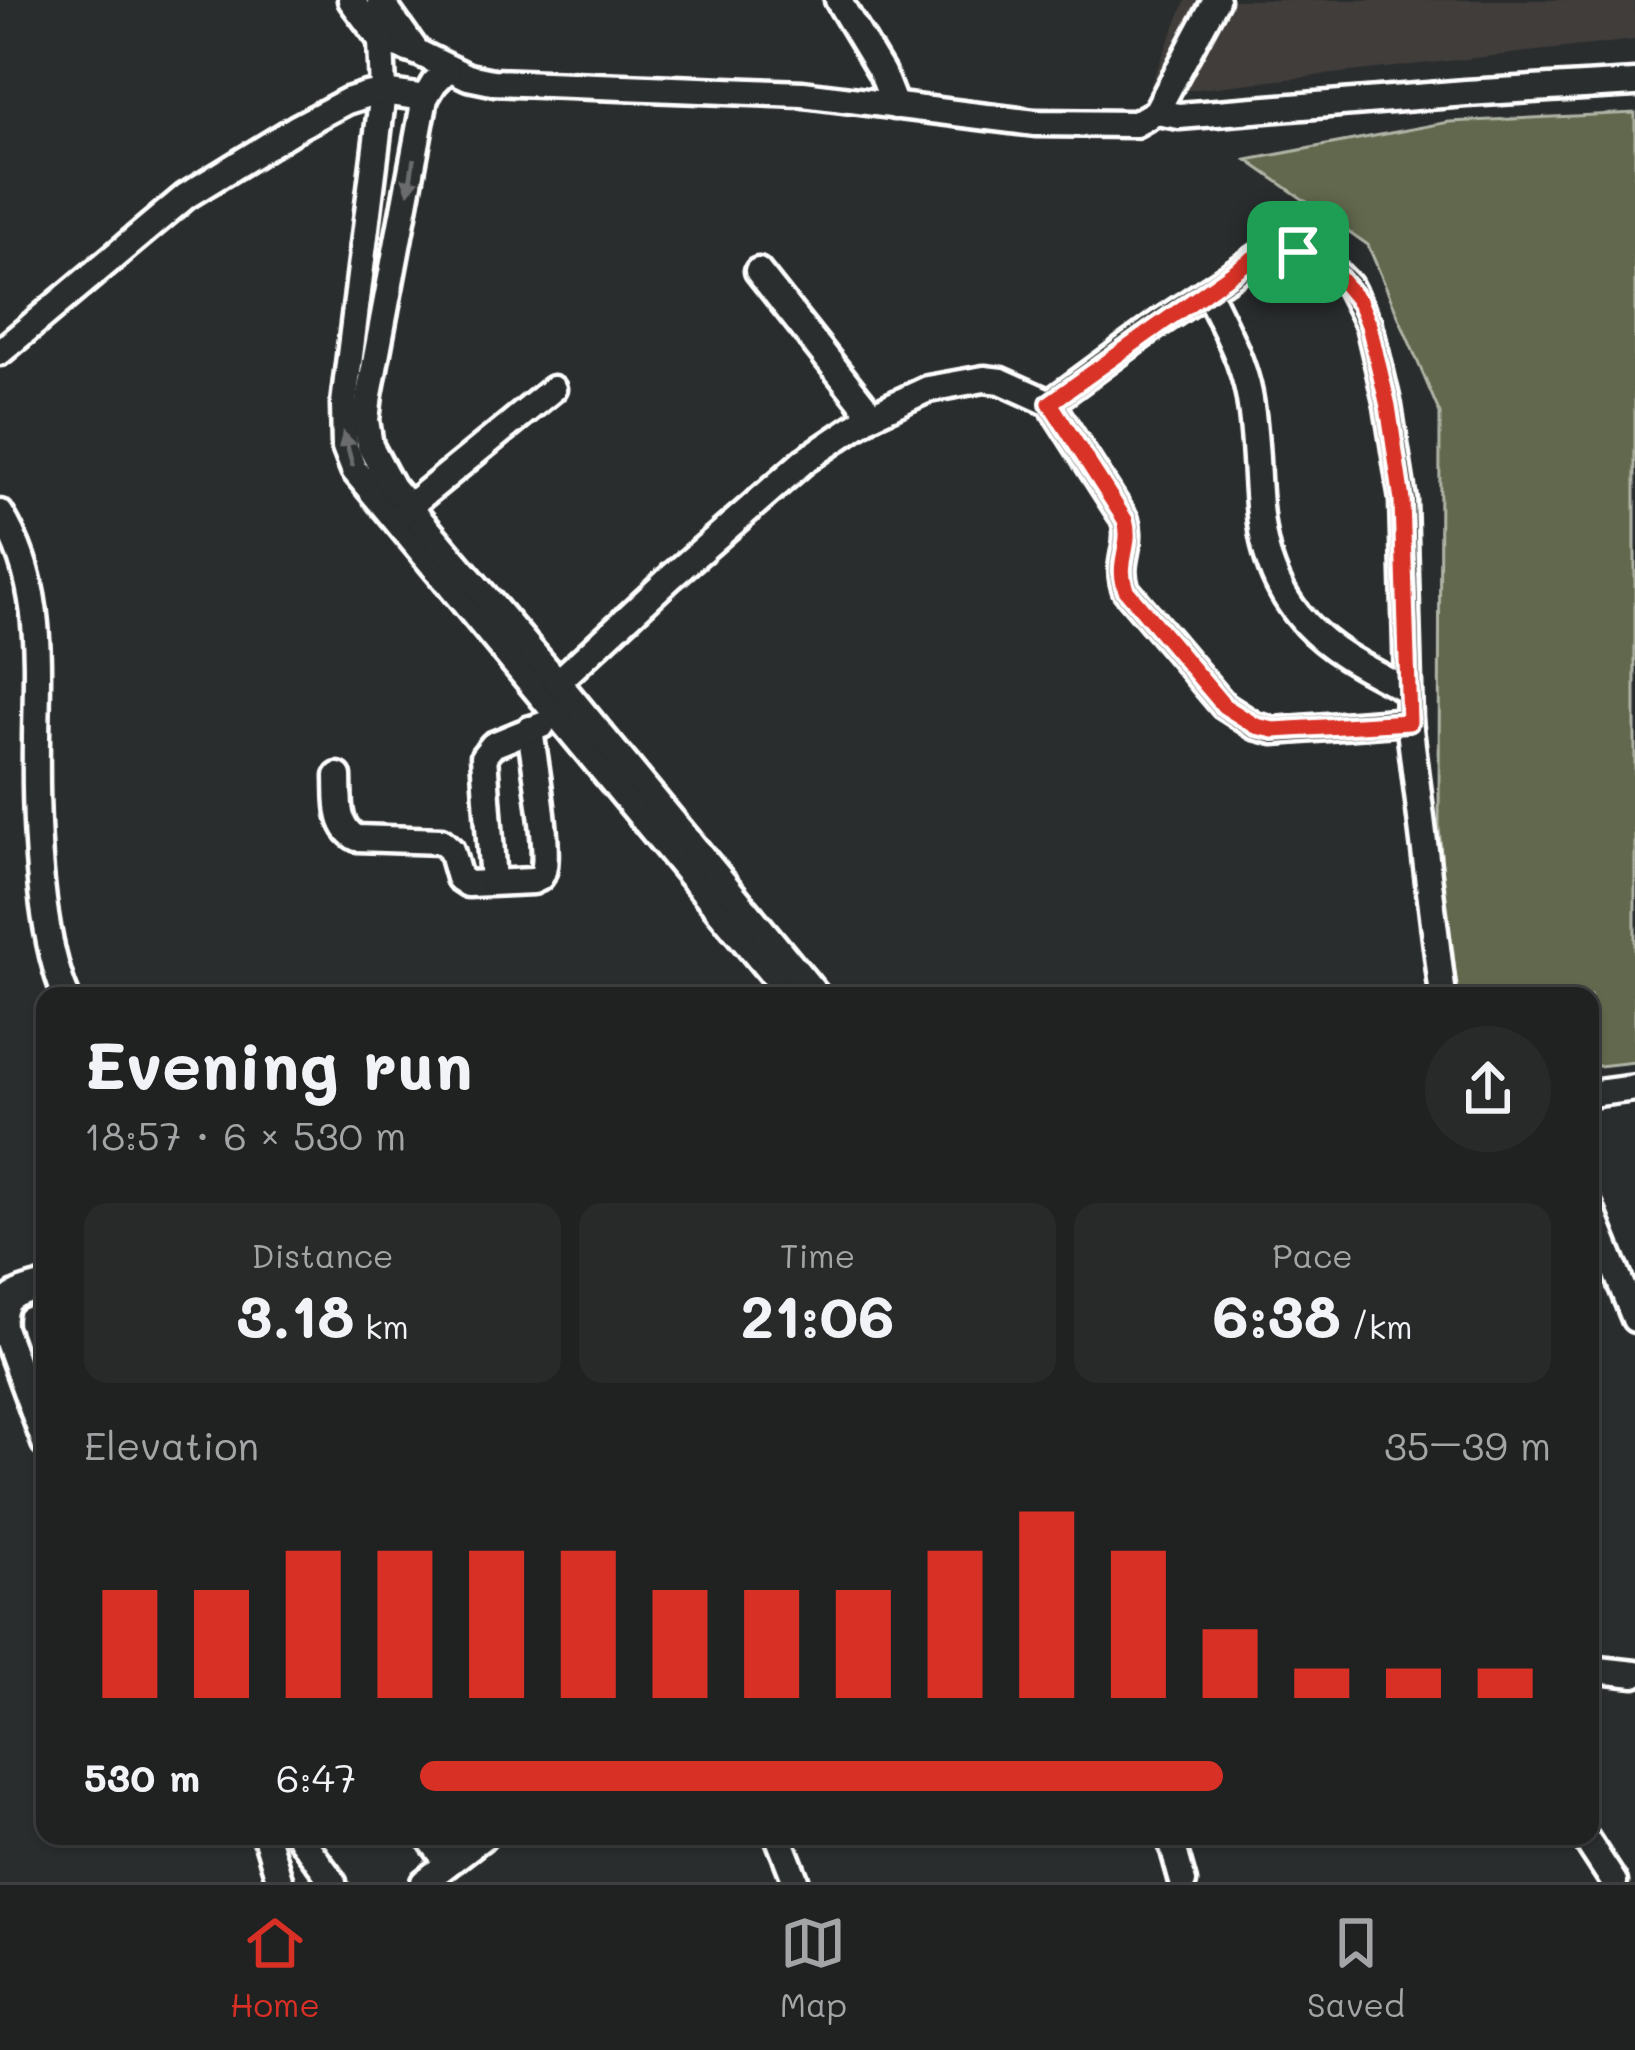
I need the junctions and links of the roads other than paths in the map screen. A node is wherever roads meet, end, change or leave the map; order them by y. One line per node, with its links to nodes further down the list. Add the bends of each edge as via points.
1 (351, 0): 5 (street)
2 (380, 0): 6 (street)
3 (838, 0): 11 (street)
4 (1216, 0): 12 (street)
5 (381, 40): 6 (street); 9 (street)
6 (417, 52): 7 (street)
7 (448, 69): 10 (street); 11 (street, via 492,82 803,94)
8 (1635, 83): 12 (street)
9 (383, 92): 10 (street); 13 (street); 17 (street, via 347,101 186,196)
10 (425, 98): 14 (street, one-way to 14)
11 (895, 106): 12 (street, via 1035,123 1135,124)
12 (1156, 112)
13 (370, 215): 14 (street); 21 (street, one-way to 13, via 354,470 343,430)
14 (404, 221): 21 (street, via 366,420)
15 (758, 272): 20 (street)
16 (1207, 291): 19 (street); 24 (street, via 1249,391 1271,572 1331,648); 24 (street, via 1281,247 1336,274 1360,303 1402,500)
17 (0, 352)
18 (553, 389): 21 (street)
19 (1050, 403): 20 (street, via 984,379 928,389); 26 (street, via 1125,520 1126,590 1224,706 1274,730)
20 (872, 415): 23 (street, via 804,461)
21 (401, 512): 23 (street)
22 (0, 513): 30 (street, via 25,567 39,646 35,783)
23 (543, 675): 25 (street); 32 (street)
24 (1407, 690): 26 (street)
25 (560, 717): 27 (street); 31 (street)
26 (1409, 722): 33 (street)
27 (530, 730): 29 (street, via 484,756); 29 (street, via 544,869 533,881)
28 (338, 776): 29 (street, via 340,818 351,836 442,841 463,881)
29 (493, 882)
30 (63, 987)
31 (783, 987)
32 (810, 987)
33 (1443, 987)
34 (1635, 1088): 35 (street)
35 (1599, 1093)
36 (1599, 1230): 38 (street)
37 (36, 1288): 39 (street, via 7,1301 2,1317)
38 (1635, 1319)
39 (36, 1419)
40 (1599, 1671): 41 (street)
41 (1635, 1674)
42 (269, 1845): 50 (street)
43 (305, 1845): 51 (street)
44 (435, 1845): 49 (street)
45 (472, 1845): 49 (street)
46 (782, 1845): 53 (street)
47 (1173, 1845): 54 (street)
48 (1590, 1845): 55 (street)
49 (448, 1863): 52 (street)
50 (280, 1882)
51 (333, 1882)
52 (424, 1882)
53 (796, 1882)
54 (1183, 1882)
55 (1614, 1882)

